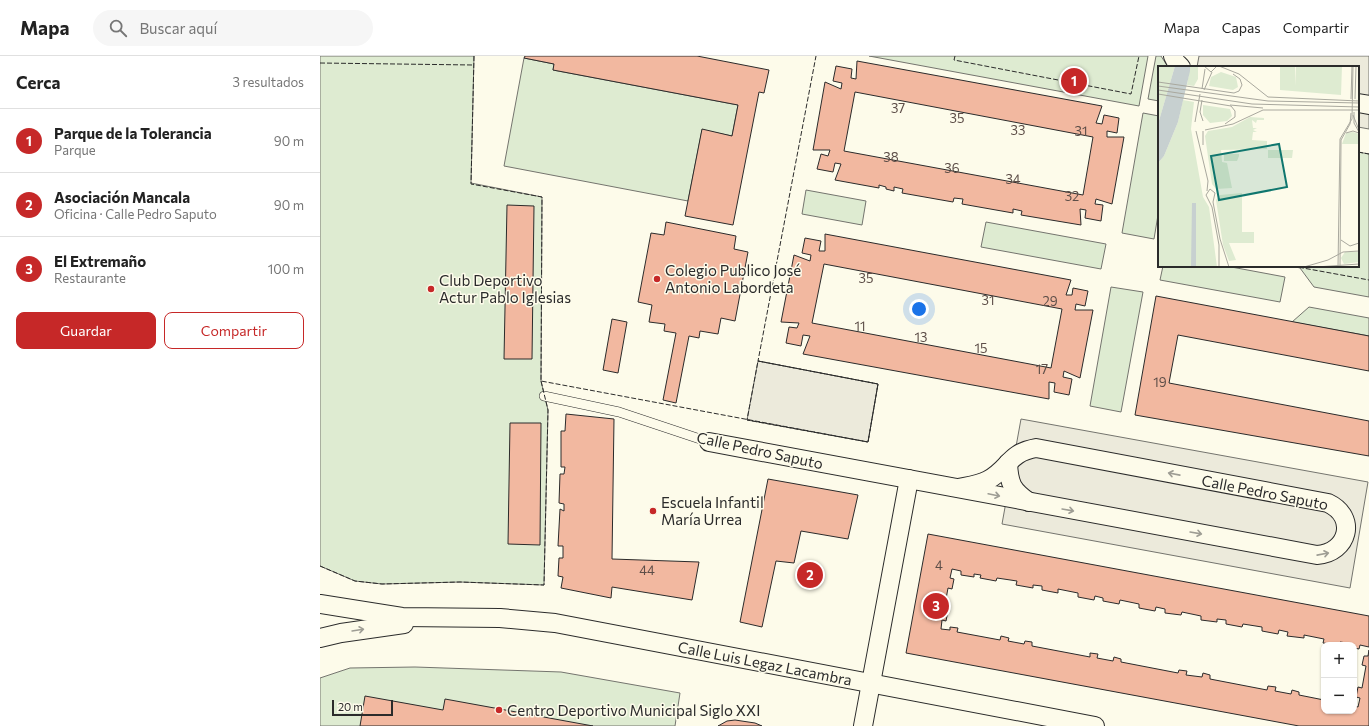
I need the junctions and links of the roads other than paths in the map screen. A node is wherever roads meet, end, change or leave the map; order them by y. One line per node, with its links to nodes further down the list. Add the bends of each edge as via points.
1 (1173, 56): 2 (street)
2 (1180, 66)
3 (1359, 103): 4 (street)
4 (1369, 105)
5 (544, 396): 6 (lane, Calle Pedro Saputo, via 619,412)
6 (709, 442): 8 (street, Calle Pedro Saputo)
7 (1008, 463): 9 (street, Calle Pedro Saputo, via 988,480); 10 (street, via 1011,485); 10 (street, Calle Pedro Saputo, one-way to 7, via 1317,555 1332,552 1339,547 1346,531 1343,515 1328,503 1036,448 1018,453)
8 (909, 479): 9 (street, Calle Pedro Saputo); 14 (street)
9 (958, 488): 10 (street, Calle Pedro Saputo, one-way to 10)
10 (1029, 503)
11 (320, 604): 12 (street, Calle Luis Legaz Lacambra, via 378,614)
12 (433, 618): 13 (street, Calle Luis Legaz Lacambra, one-way to 12); 14 (street, Calle Luis Legaz Lacambra, via 500,618 555,623)
13 (320, 638)
14 (871, 684): 15 (street); 16 (street, Calle Luis Legaz Lacambra)
15 (863, 726)
16 (1095, 726)

